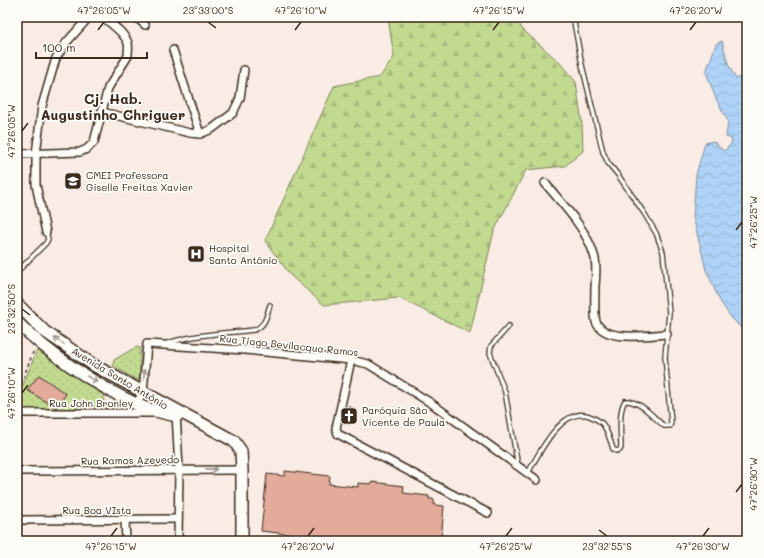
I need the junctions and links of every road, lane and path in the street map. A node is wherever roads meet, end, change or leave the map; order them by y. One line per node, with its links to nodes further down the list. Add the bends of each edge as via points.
1 (89, 17): 11 (street, via 56,58 42,106)
2 (103, 17): 8 (street, via 119,30 128,42 129,49 128,56 108,88)
3 (136, 17): 5 (street)
4 (573, 17): 19 (lane, via 603,152 656,233 663,252 669,313)
5 (145, 25)
6 (173, 50): 9 (street)
7 (244, 70): 9 (street, via 240,98 233,114)
8 (102, 112): 9 (street); 11 (street, via 94,142 87,149 80,152)
9 (200, 134)
10 (17, 154): 11 (street)
11 (36, 154): 13 (street, via 36,185)
12 (545, 183): 19 (street, via 589,240 595,257 596,321 602,330 610,335 621,336)
13 (46, 232): 14 (lane, via 46,243)
14 (17, 272)
15 (17, 304): 23 (main road, Avenida Santo Antônio, one-way to 15, via 95,366 44,331)
16 (270, 306): 21 (lane, via 260,328 182,338)
17 (17, 322): 20 (main road, Avenida Santo Antônio)
18 (509, 326): 28 (lane, via 491,346 490,353 504,392)
19 (667, 334): 32 (lane, via 664,357 670,426 664,426 632,401 625,401 622,405 621,447 616,451 604,425 584,414 572,417 562,423 541,448)
20 (37, 342): 24 (path); 25 (main road, Avenida Santo Antônio, one-way to 25, via 88,377)
21 (165, 344): 22 (street, Rua Tiago Bevilacqua Ramos); 23 (street, Rua Tiago Bevilacqua Ramos, one-way to 21, via 147,344)
22 (351, 360): 28 (street, Rua Tiago Bevilacqua Ramos, via 368,364 394,379); 34 (street, via 336,428 338,434)
23 (143, 393): 25 (street); 27 (main road, Avenida Santo Antônio)
24 (17, 394)
25 (136, 404): 27 (main road, Avenida Santo Antônio)
26 (17, 413): 27 (street, Rua John Bronley)
27 (172, 413): 29 (street); 30 (main road, Avenida Santo Antônio, via 189,418 234,441 241,451)
28 (518, 467): 32 (street, Rua Tiago Bevilacqua Ramos)
29 (179, 469): 30 (street, Rua Ramos Azevedo, one-way to 30); 31 (street, Rua Ramos Azevedo); 35 (street)
30 (242, 470): 40 (main road, Avenida Santo Antônio)
31 (17, 471)
32 (528, 474): 33 (street, Rua Tiago Bevilacqua Ramos)
33 (537, 480)
34 (488, 513)
35 (178, 519): 37 (street, Rua Boa VIsta); 39 (street)
36 (17, 520): 37 (street, Rua Boa VIsta)
37 (125, 520): 38 (street)
38 (126, 541)
39 (178, 541)
40 (242, 541)

